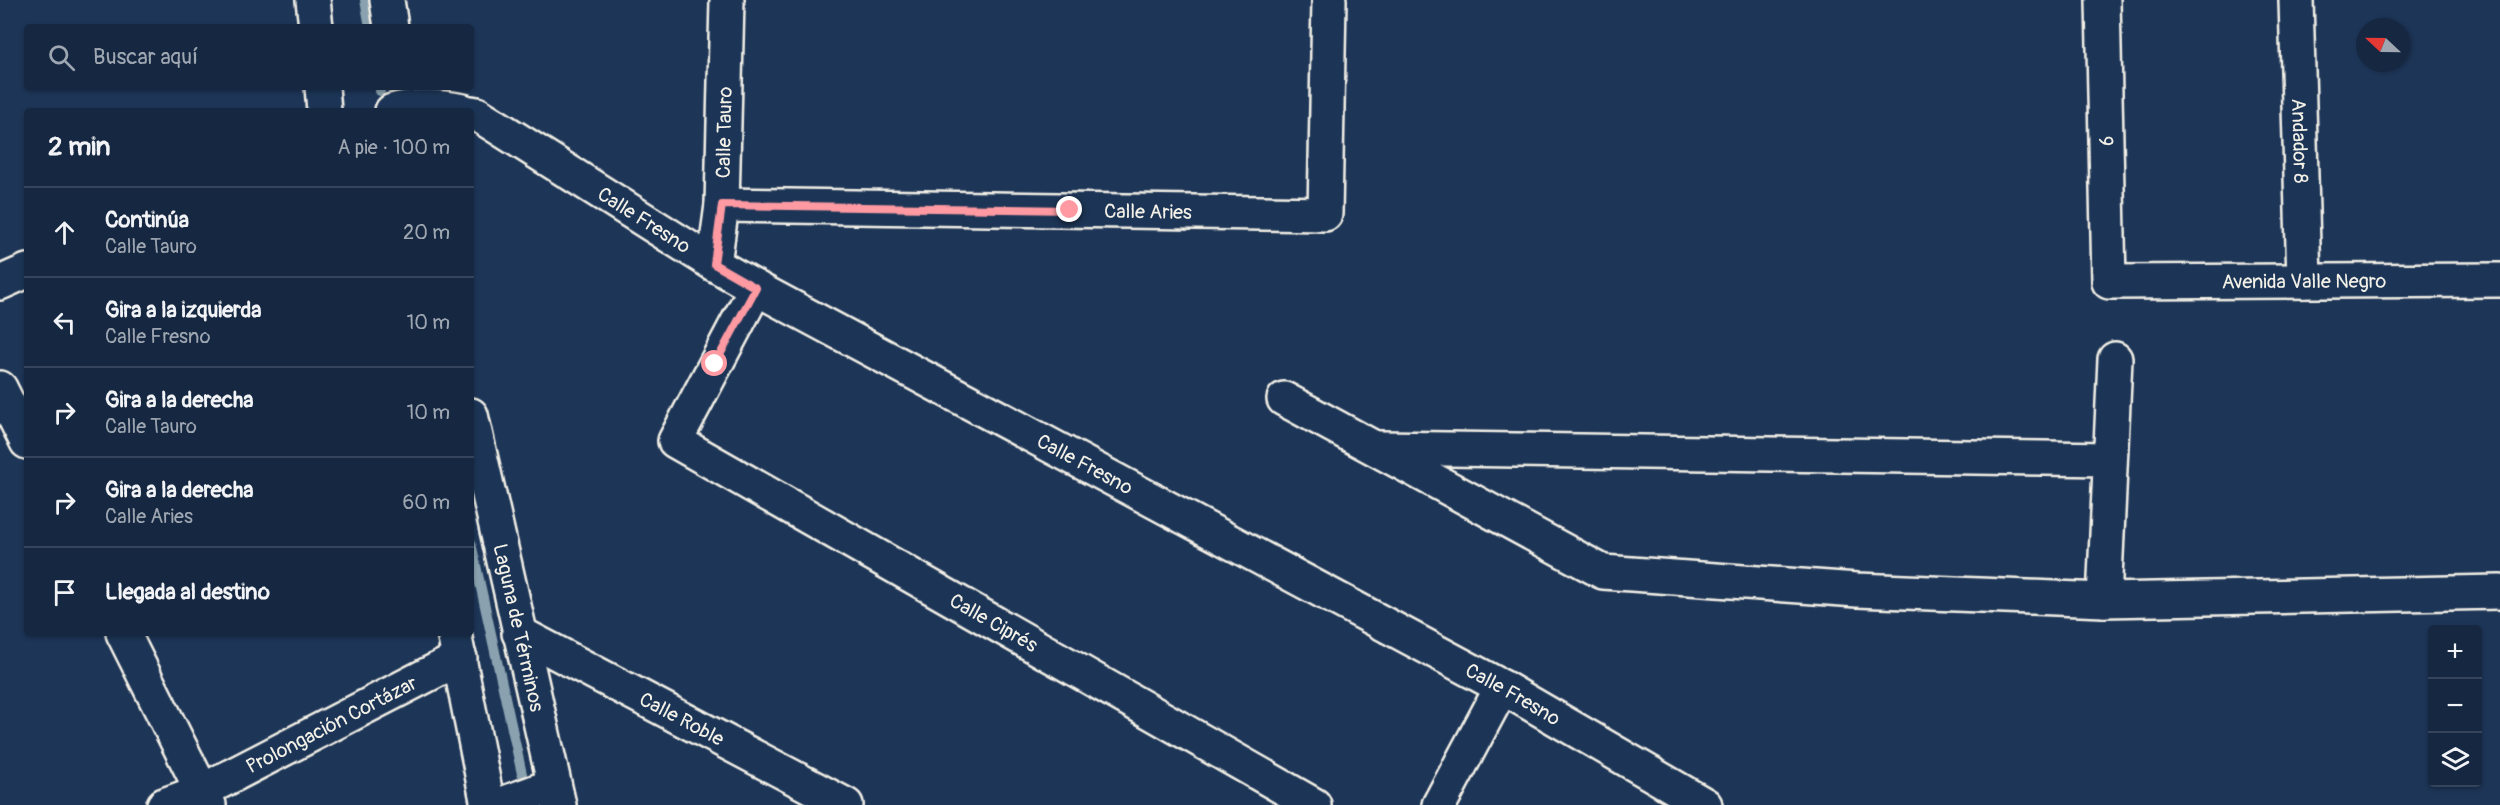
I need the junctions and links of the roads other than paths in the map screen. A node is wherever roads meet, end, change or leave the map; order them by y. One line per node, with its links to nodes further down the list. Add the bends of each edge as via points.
1 (313, 0): 7 (street)
2 (387, 0): 8 (street)
3 (727, 0): 14 (street, Calle Tauro)
4 (1329, 0): 14 (street, Calle Aries, via 1325,214)
5 (2103, 0): 19 (street, 9)
6 (2296, 0): 18 (street, Andador 8)
7 (316, 24)
8 (391, 24)
9 (322, 90): 11 (street)
10 (400, 104): 12 (street)
11 (324, 108)
12 (448, 108)
13 (474, 114): 15 (street, Calle Fresno)
14 (722, 205): 15 (street, Calle Tauro)
15 (714, 264): 21 (street, Calle Fresno)
16 (24, 272): 20 (street)
17 (2500, 280): 18 (street, Avenida Valle Negro)
18 (2304, 281): 19 (street, Avenida Valle Negro)
19 (2109, 282)
20 (0, 284)
21 (756, 288): 34 (street, Calle Fresno); 41 (street, Calle Ciprés, via 675,441)
22 (2115, 359): 28 (street)
23 (0, 388): 26 (street)
24 (1284, 399): 27 (street)
25 (474, 429): 31 (street, Laguna de Términos)
26 (24, 436)
27 (1374, 448): 28 (street); 30 (street, via 1603,572 1857,590)
28 (2109, 459): 30 (street)
29 (2500, 592): 30 (street)
30 (2104, 600)
31 (519, 633): 35 (street, Laguna de Términos); 40 (street, Calle Roble)
32 (125, 636): 36 (street)
33 (457, 646): 36 (street, Prolongación Cortázar); 38 (street)
34 (1502, 687): 42 (street); 43 (street, Calle Fresno)
35 (556, 795): 39 (street)
36 (206, 798): 37 (street, Prolongación Cortázar)
37 (164, 805)
38 (488, 805)
39 (499, 805)
40 (846, 805)
41 (1314, 805)
42 (1439, 805)
43 (1705, 805)

